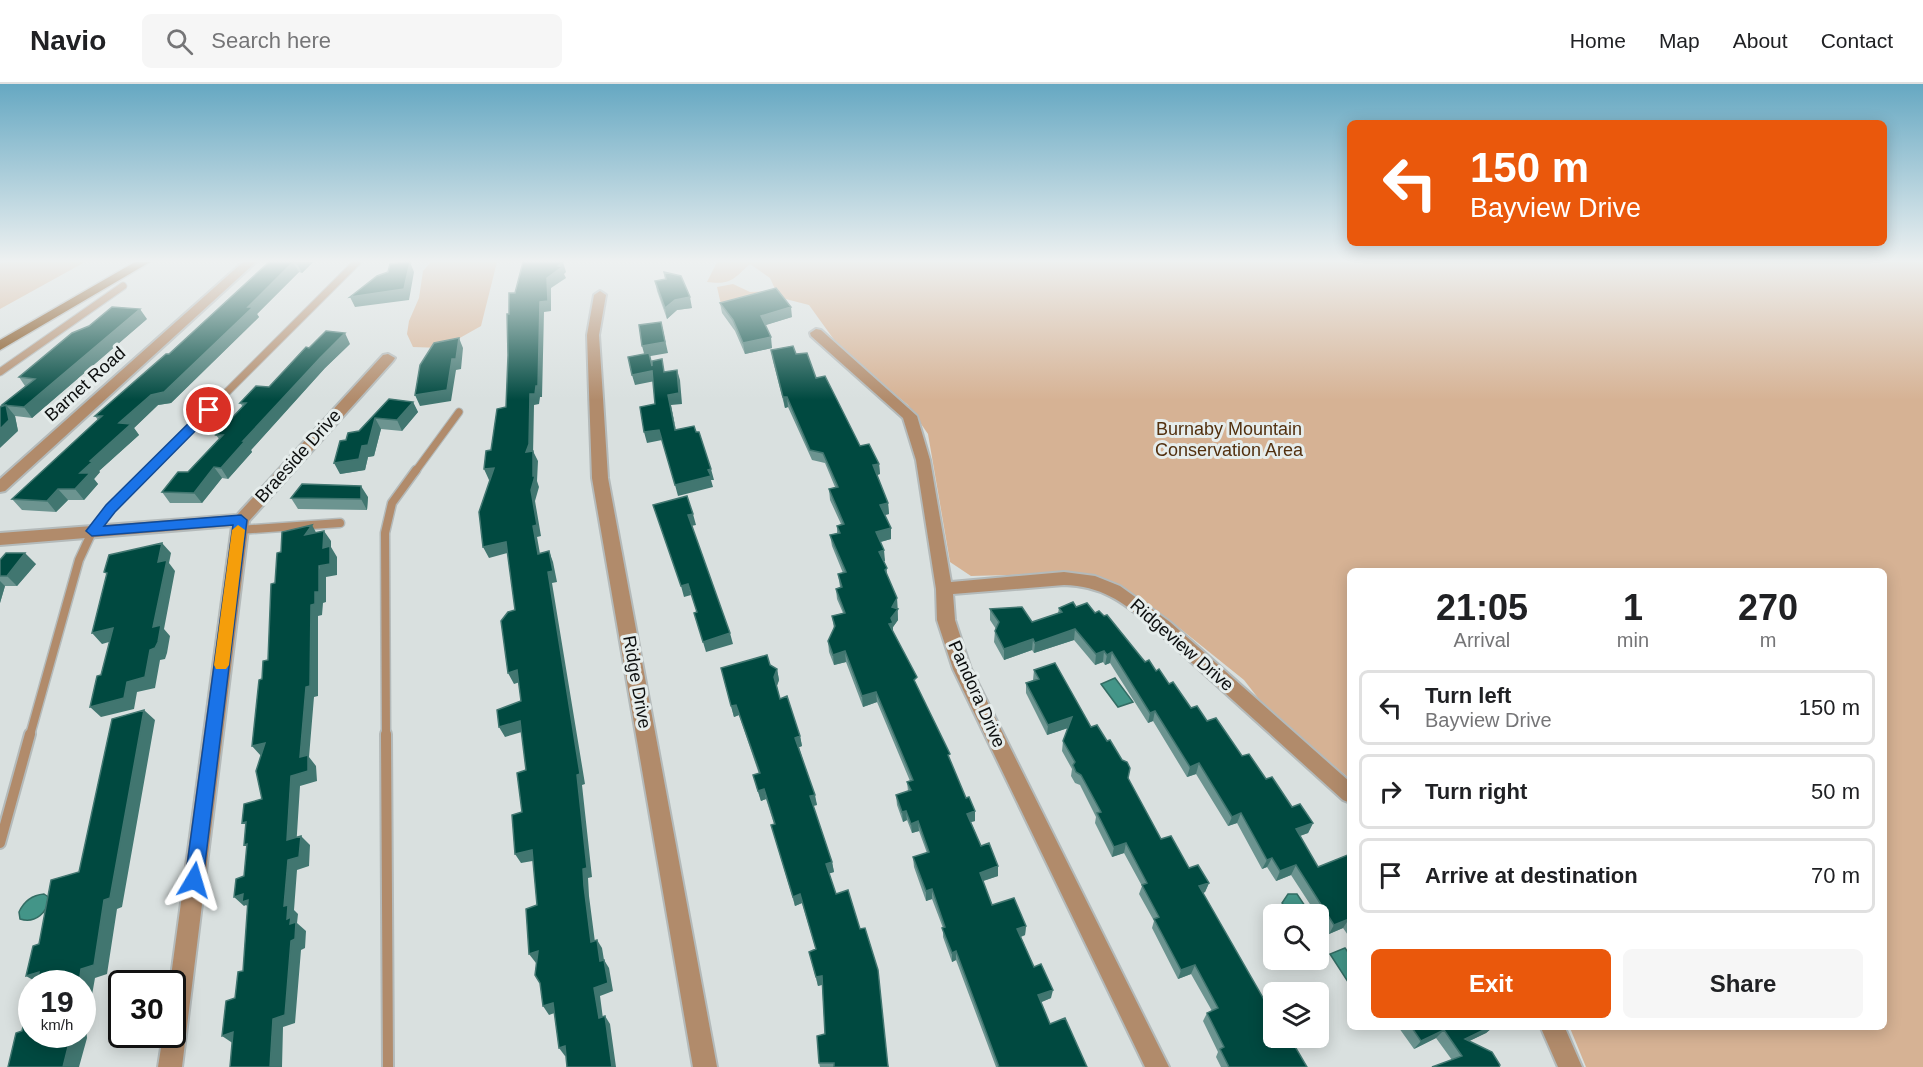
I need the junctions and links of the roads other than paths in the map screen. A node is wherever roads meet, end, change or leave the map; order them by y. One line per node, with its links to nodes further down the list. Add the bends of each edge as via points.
1 (42, 308): 7 (main road)
2 (65, 308): 9 (main road)
3 (92, 308): 11 (lane)
4 (199, 308): 13 (street, Barnet Road)
5 (311, 308): 16 (lane, via 110,508)
6 (598, 308): 24 (street, Ridge Drive, via 593,335 600,478)
7 (0, 332)
8 (816, 333): 18 (street, Pandora Drive, via 910,416 923,460)
9 (0, 346)
10 (388, 358): 15 (street, Braeside Drive)
11 (0, 372)
12 (459, 412): 23 (lane, via 392,503 385,533)
13 (0, 487)
14 (340, 523): 15 (lane)
15 (239, 525): 16 (street); 22 (street)
16 (92, 531): 17 (street); 20 (lane, via 78,560)
17 (0, 540)
18 (944, 589): 19 (street, Ridgeview Drive, via 1059,579 1093,581 1116,591 1164,627); 25 (street, Pandora Drive, via 946,620 962,669)
19 (1347, 791)
20 (0, 843)
21 (1554, 1030): 26 (street)
22 (170, 1067)
23 (388, 1067)
24 (705, 1067)
25 (1157, 1067)
26 (1570, 1067)

